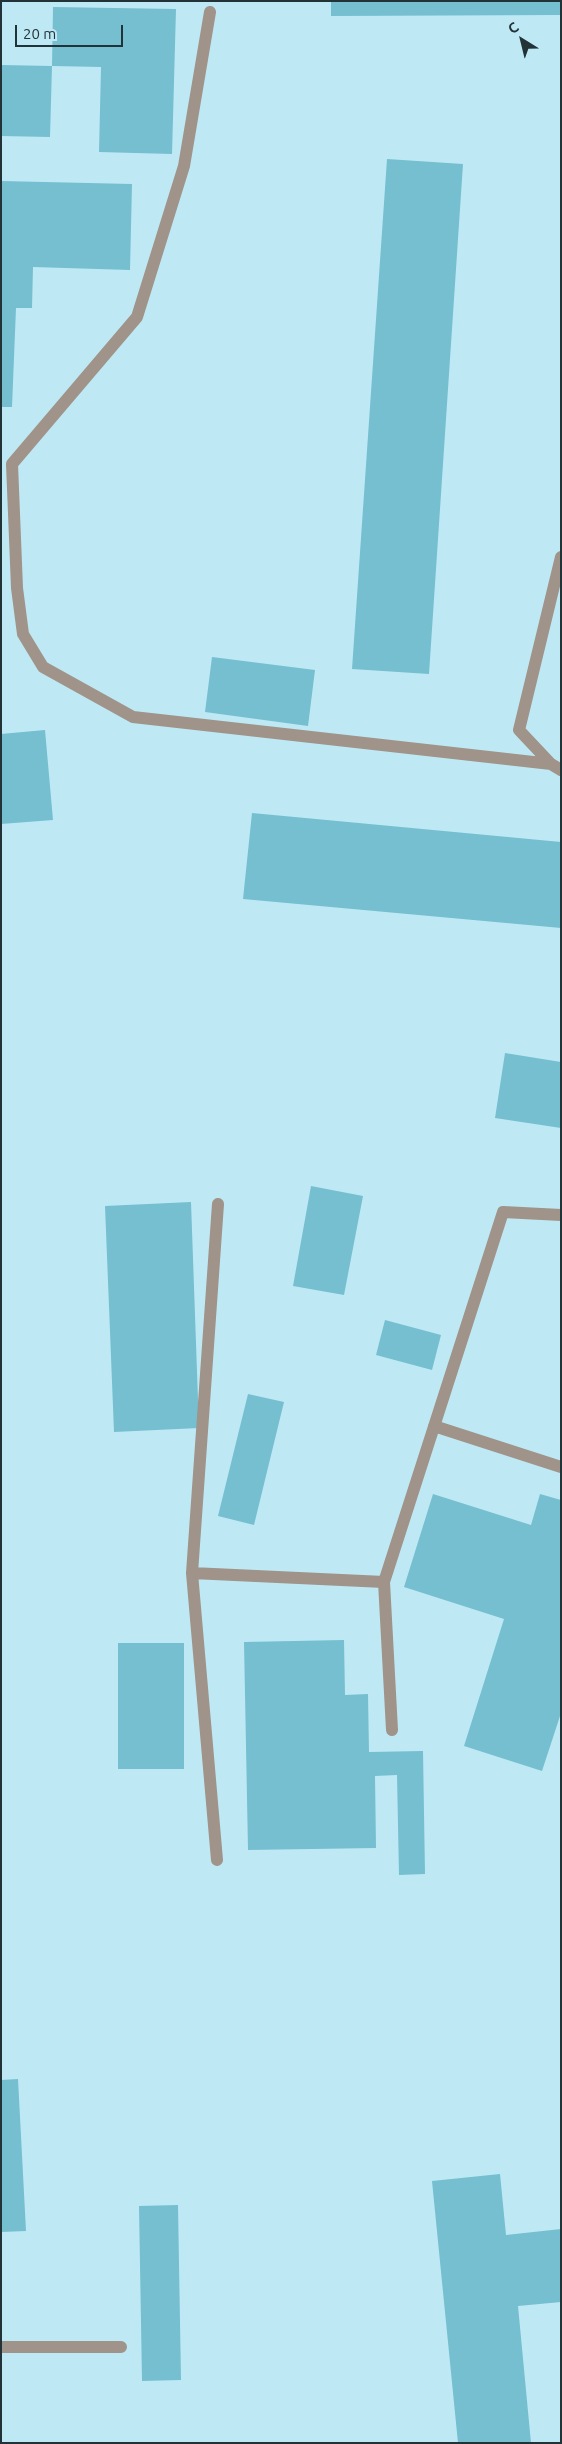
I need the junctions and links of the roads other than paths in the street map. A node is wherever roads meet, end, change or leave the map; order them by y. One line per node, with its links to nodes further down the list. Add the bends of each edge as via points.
1 (210, 12): 3 (lane, via 184,166 137,317 12,464 17,588 23,634 43,667 132,717)
2 (561, 557): 3 (lane, via 519,730)
3 (556, 767)
4 (218, 1204): 8 (lane)
5 (561, 1215): 6 (lane, via 503,1212)
6 (434, 1426): 7 (lane); 9 (lane)
7 (561, 1467)
8 (192, 1573): 9 (lane); 11 (lane)
9 (384, 1582): 10 (lane)
10 (392, 1730)
11 (217, 1860)
12 (1, 2347): 13 (lane)
13 (121, 2347)

